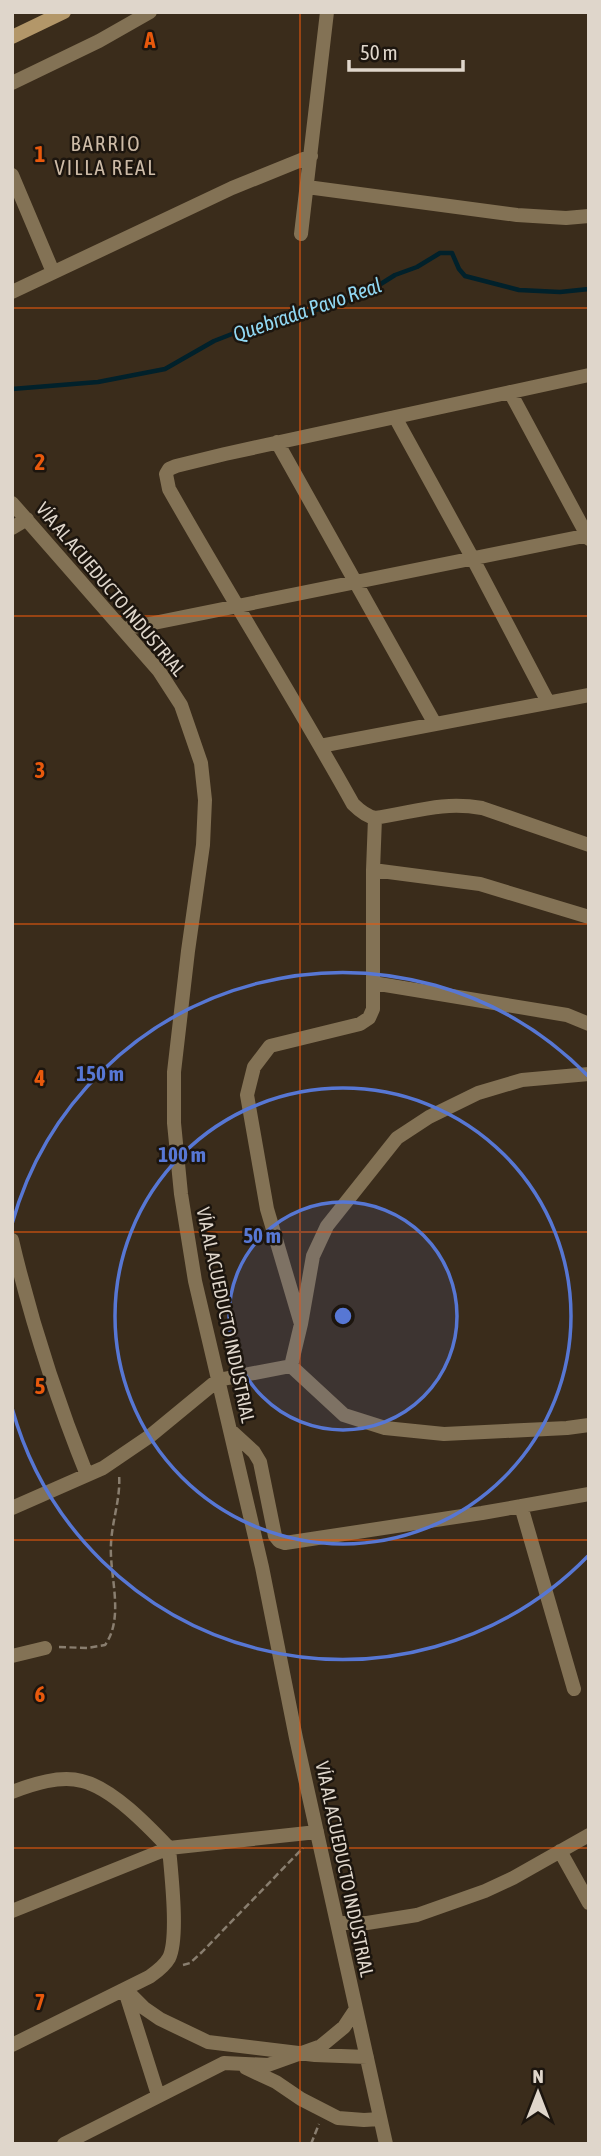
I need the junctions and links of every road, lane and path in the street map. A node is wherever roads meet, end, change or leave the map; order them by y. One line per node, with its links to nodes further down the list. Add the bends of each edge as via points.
1 (64, 12): 4 (main road)
2 (150, 12): 5 (street)
3 (327, 12): 6 (street)
4 (12, 37)
5 (12, 83)
6 (311, 156): 8 (street); 11 (street)
7 (12, 175): 11 (street)
8 (307, 187): 9 (street, via 517,215); 10 (street)
9 (589, 216)
10 (302, 234)
11 (53, 272): 12 (street)
12 (12, 292)
13 (589, 375): 14 (street)
14 (510, 393): 15 (street); 20 (street)
15 (395, 417): 16 (street); 21 (street)
16 (277, 442): 22 (street); 23 (street, via 169,468 166,474 169,489)
17 (12, 503): 18 (street, VÍA AL ACUEDUCTO INDUSTRIAL)
18 (27, 519): 19 (street); 24 (street, VÍA AL ACUEDUCTO INDUSTRIAL)
19 (12, 528)
20 (588, 537): 21 (street)
21 (473, 559): 22 (street); 26 (street)
22 (356, 582): 23 (street); 27 (street)
23 (236, 607): 24 (street); 28 (street)
24 (124, 629): 39 (street, VÍA AL ACUEDUCTO INDUSTRIAL, via 181,705 204,781 203,845 173,1094 181,1194)
25 (589, 695): 26 (street)
26 (548, 702): 27 (street)
27 (435, 724): 28 (street)
28 (320, 746): 29 (street, via 353,804)
29 (376, 818): 30 (street, via 466,806); 31 (street)
30 (587, 844)
31 (373, 870): 32 (street, via 480,884); 33 (street)
32 (589, 917)
33 (373, 983): 34 (street, via 568,1015); 37 (street, via 369,1018 270,1046 254,1067 247,1095 267,1209)
34 (589, 1024)
35 (589, 1074): 37 (street, via 522,1080 478,1093 397,1138 327,1226 313,1256)
36 (12, 1240): 43 (street, via 40,1346)
37 (301, 1324): 38 (street)
38 (291, 1366): 39 (street); 40 (street, via 344,1415 385,1428 444,1434)
39 (218, 1380): 41 (street, VÍA AL ACUEDUCTO INDUSTRIAL); 42 (street)
40 (589, 1424)
41 (230, 1430): 45 (street, via 260,1462 271,1524 279,1541 295,1543); 51 (street, VÍA AL ACUEDUCTO INDUSTRIAL)
42 (115, 1460): 43 (street); 47 (path, via 120,1483 110,1547 113,1632 105,1645)
43 (87, 1475): 46 (street)
44 (589, 1494): 45 (street)
45 (521, 1506): 49 (street)
46 (12, 1508)
47 (45, 1648): 48 (street)
48 (12, 1656)
49 (574, 1689)
50 (12, 1792): 53 (street, via 63,1779 84,1781 128,1808)
51 (317, 1832): 53 (street); 57 (street, VÍA AL ACUEDUCTO INDUSTRIAL); 58 (path, via 190,1963)
52 (589, 1835): 54 (street)
53 (169, 1848): 56 (street); 58 (street, via 173,1944)
54 (560, 1852): 55 (street); 57 (street, via 485,1891 418,1915)
55 (589, 1903)
56 (12, 1911)
57 (337, 1923): 60 (street, VÍA AL ACUEDUCTO INDUSTRIAL)
58 (163, 1967): 59 (street)
59 (125, 1989): 61 (street, via 160,2019); 62 (street); 66 (street)
60 (356, 2009): 63 (street, via 333,2037); 64 (street, VÍA AL ACUEDUCTO INDUSTRIAL)
61 (208, 2042): 63 (street); 65 (street)
62 (12, 2045)
63 (300, 2053): 64 (street); 65 (street, via 268,2065)
64 (367, 2057): 68 (street, VÍA AL ACUEDUCTO INDUSTRIAL)
65 (233, 2063): 66 (street); 67 (street)
66 (158, 2095): 69 (street)
67 (323, 2111): 68 (street, via 351,2120); 70 (path)
68 (380, 2119): 71 (street, VÍA AL ACUEDUCTO INDUSTRIAL)
69 (64, 2144)
70 (311, 2144)
71 (386, 2144)

